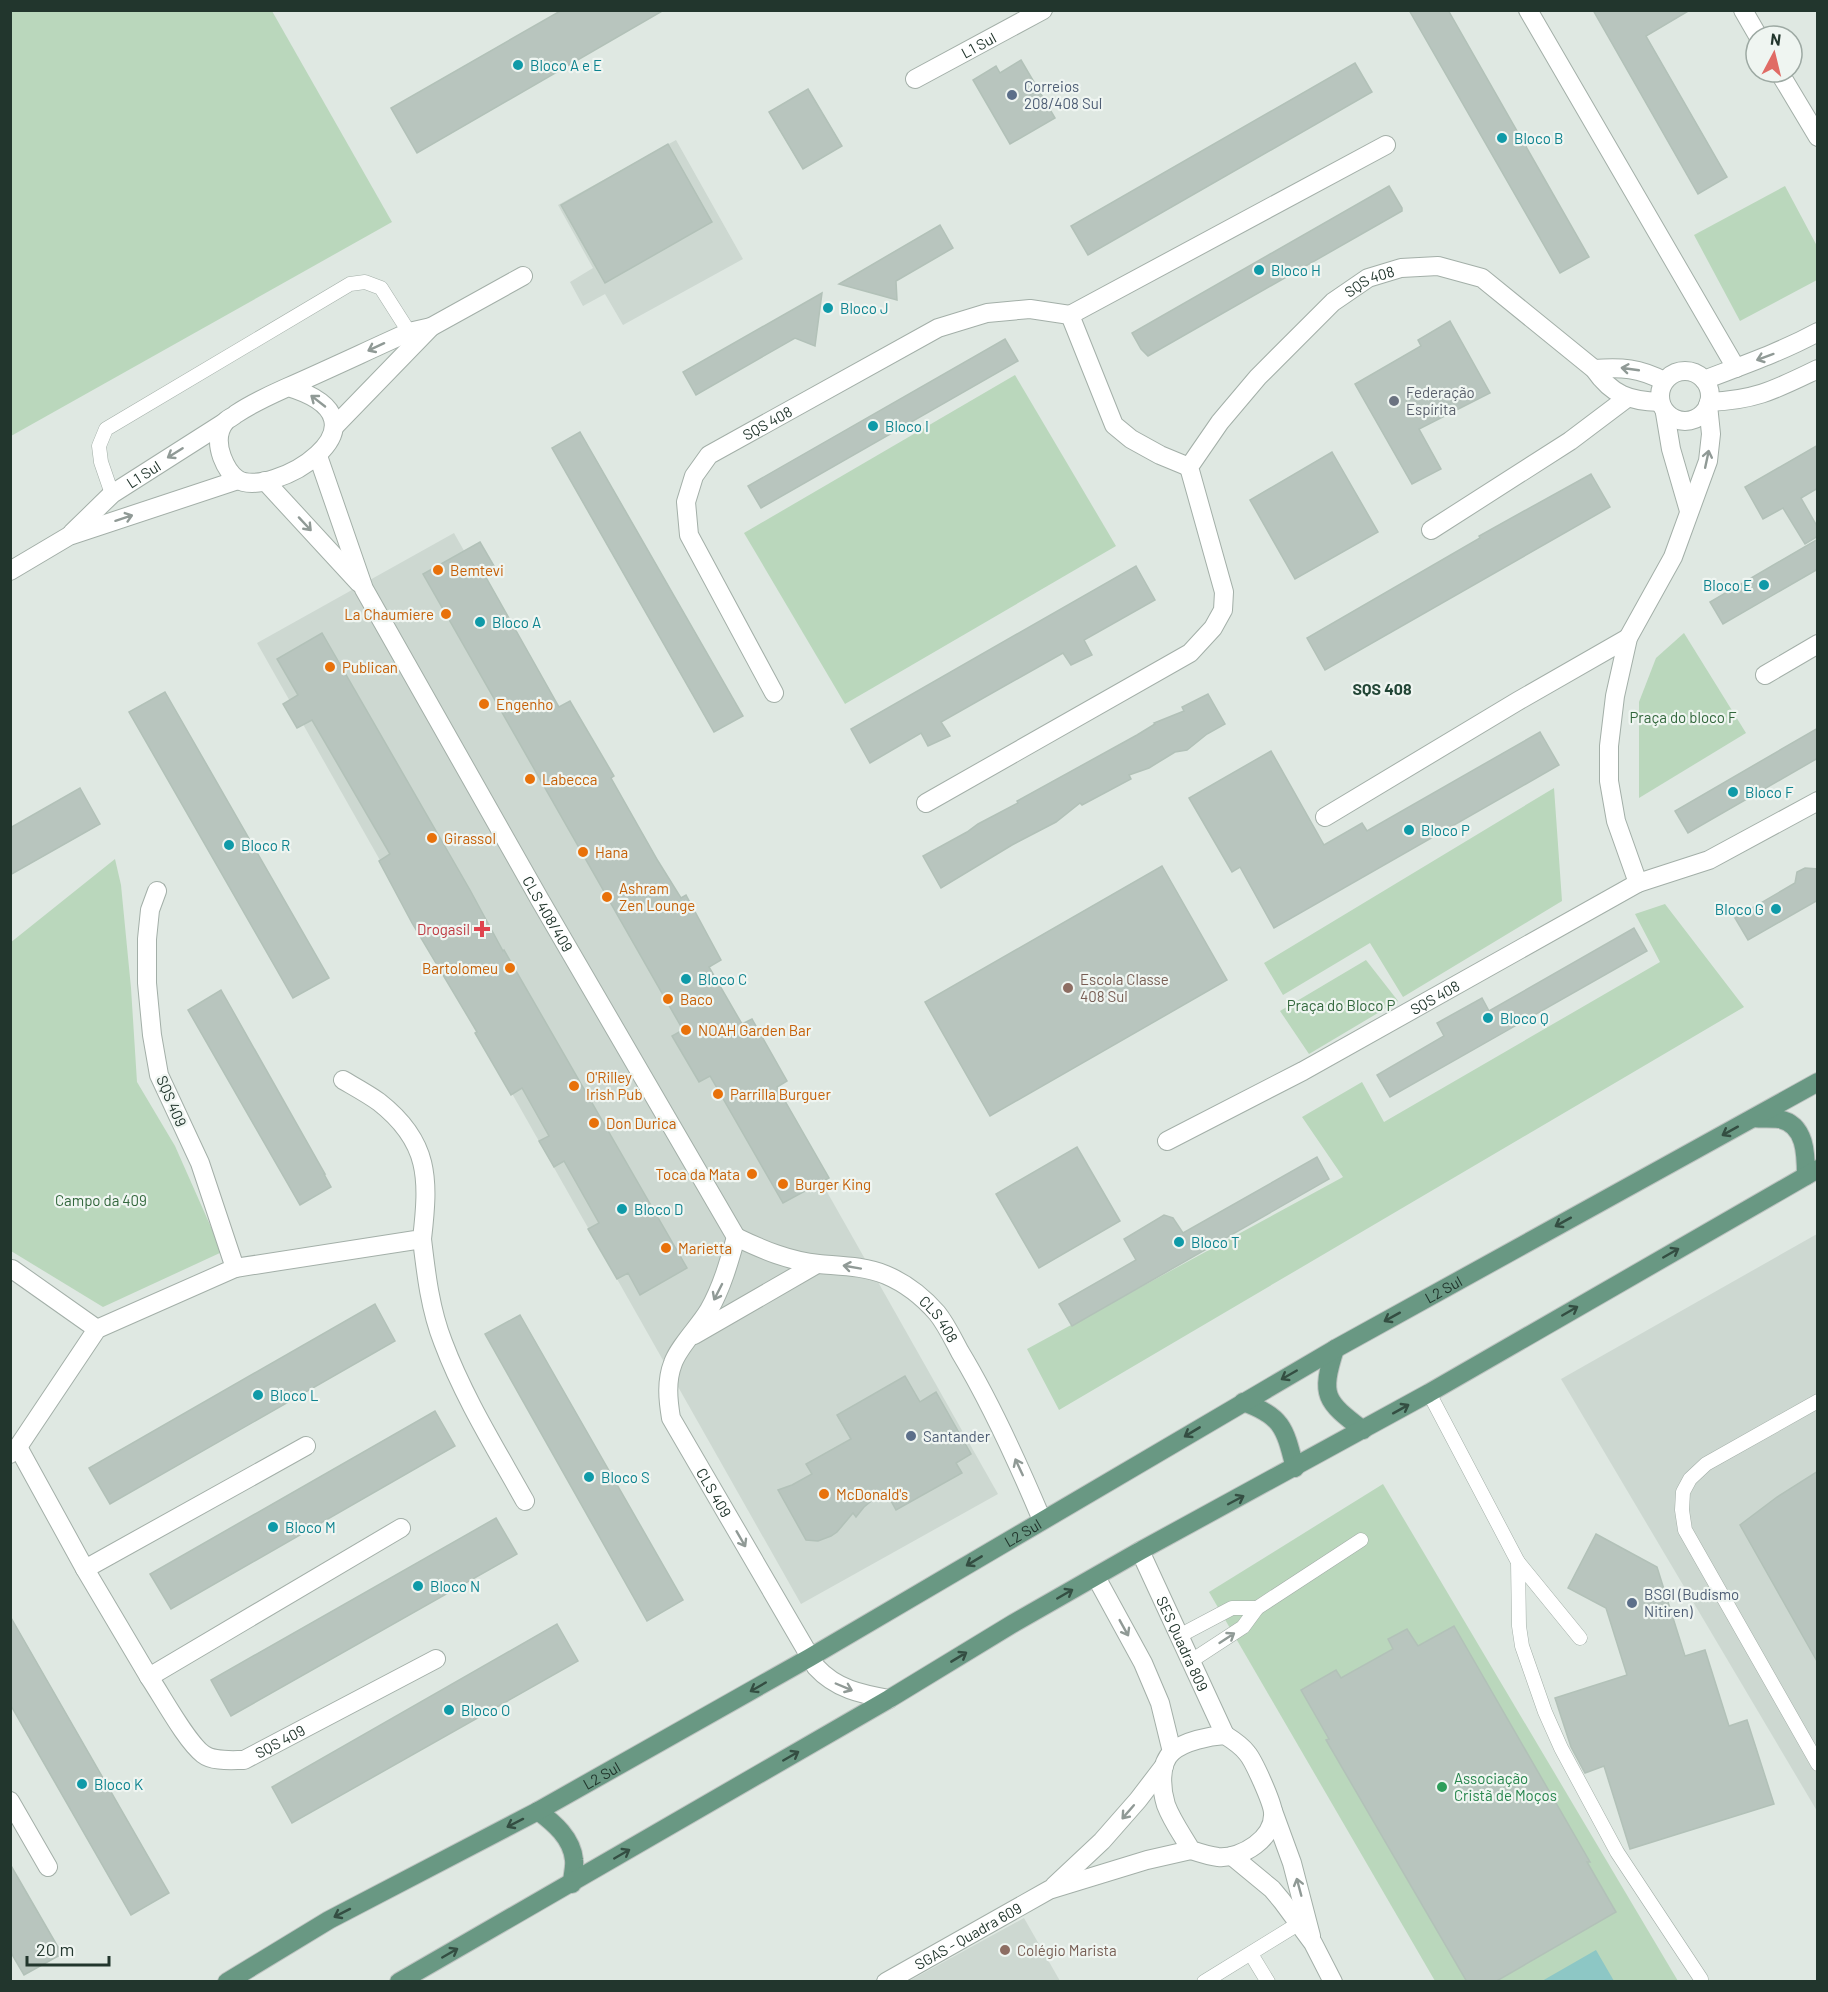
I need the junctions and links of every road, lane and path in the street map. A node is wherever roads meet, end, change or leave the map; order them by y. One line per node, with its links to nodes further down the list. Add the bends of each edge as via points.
1 (1042, 10): 5 (street, L1 Sul)
2 (1528, 10): 14 (street)
3 (1743, 10): 4 (street)
4 (1751, 24)
5 (915, 80)
6 (1786, 84): 7 (street)
7 (1818, 137)
8 (1386, 145): 10 (street)
9 (522, 276): 11 (street)
10 (1070, 315): 26 (street, via 1114,425 1160,455); 38 (street, SQS 408, via 1030,309 987,313 938,328 709,455 694,477 686,502 689,535)
11 (431, 327): 12 (street); 24 (street)
12 (409, 332): 19 (street, one-way to 19); 29 (lane, via 381,288 365,282 350,284 106,429 99,446)
13 (1811, 336): 14 (street, one-way to 14); 16 (street)
14 (1736, 368): 17 (street)
15 (1594, 369): 18 (street, one-way to 15, via 1630,369); 20 (street, SQS 408, via 1612,390); 26 (street, SQS 408, via 1482,278 1438,266 1401,268 1368,278 1333,302 1258,377)
16 (1817, 369): 21 (street, via 1762,395)
17 (1704, 380): 18 (street, via 1684,371); 21 (street, via 1710,390)
18 (1664, 381): 22 (street, via 1660,391)
19 (288, 387): 23 (street, via 258,400); 24 (street, one-way to 19, via 329,411 319,400)
20 (1627, 398): 22 (street, SQS 408); 31 (street, via 1570,441)
21 (1709, 403): 22 (street, via 1705,412 1685,422 1674,419); 30 (street, one-way to 21, via 1708,461)
22 (1663, 408): 30 (street)
23 (225, 422): 27 (street, via 218,439 220,452 225,466); 29 (street, L1 Sul, one-way to 29)
24 (334, 427): 25 (street, via 331,441)
25 (318, 456): 28 (street, via 293,472); 34 (street, CLS 408/409)
26 (1189, 466): 40 (street, via 1224,592 1223,610 1213,628 1190,653)
27 (238, 480): 28 (street); 32 (street, L1 Sul, one-way to 27)
28 (265, 481): 34 (street, CLS 408/409, one-way to 34)
29 (112, 494): 32 (street, L1 Sul)
30 (1689, 511): 35 (street, via 1673,558)
31 (1431, 530)
32 (69, 536): 33 (street, L1 Sul)
33 (10, 571)
34 (364, 589): 49 (street, CLS 408/409)
35 (1628, 638): 41 (street); 42 (street, via 1609,746 1609,781 1616,821)
36 (1818, 644): 37 (street)
37 (1765, 675)
38 (774, 693)
39 (1818, 801): 42 (street, SQS 408, via 1709,860)
40 (926, 803)
41 (1325, 817)
42 (1638, 883): 47 (street, SQS 408, via 1303,1071)
43 (157, 891): 52 (street, SQS 409, via 150,910 147,983 159,1075 200,1163)
44 (343, 1080): 50 (street, via 379,1102 406,1128 422,1158 426,1200)
45 (1818, 1082): 46 (main road, L2 Sul)
46 (1752, 1118): 48 (main road, via 1780,1120 1797,1131 1804,1140); 56 (main road, L2 Sul, one-way to 56)
47 (1167, 1141)
48 (1812, 1173): 57 (main road, one-way to 48)
49 (736, 1237): 51 (street, CLS 408, via 765,1251); 55 (street, CLS 409, one-way to 55, via 723,1282)
50 (422, 1239): 52 (street); 64 (street, via 429,1292 442,1340 467,1397)
51 (817, 1264): 55 (street); 65 (street, CLS 408, one-way to 51, via 970,1369 938,1313 907,1285 884,1274)
52 (235, 1268): 54 (street)
53 (11, 1269): 54 (street)
54 (97, 1329): 62 (street, SQS 409)
55 (690, 1338): 75 (street, CLS 409, one-way to 75, via 673,1362 668,1391 671,1418)
56 (1335, 1349): 59 (main road, L2 Sul, one-way to 59); 60 (main road, via 1327,1374 1329,1398 1337,1410)
57 (1429, 1393): 60 (main road, one-way to 57); 69 (lane)
58 (1818, 1401): 82 (lane, via 1706,1464 1686,1486 1682,1510 1685,1530)
59 (1243, 1402): 63 (main road, via 1263,1409 1282,1427); 65 (main road, L2 Sul, one-way to 65)
60 (1363, 1430): 63 (main road)
61 (306, 1446): 70 (street)
62 (14, 1450): 70 (street, SQS 409)
63 (1295, 1468): 68 (main road, one-way to 63)
64 (525, 1501)
65 (1042, 1520): 75 (main road, L2 Sul, one-way to 75)
66 (401, 1528): 78 (street)
67 (1361, 1540): 72 (lane)
68 (1140, 1551): 71 (main road); 73 (street, SES Quadra 809)
69 (1518, 1562): 74 (lane); 93 (lane, via 1522,1646 1545,1712 1617,1852)
70 (85, 1569): 78 (street, SQS 409)
71 (1096, 1577): 79 (main road, one-way to 71); 81 (street, one-way to 81, via 1160,1703)
72 (1257, 1608): 73 (lane, via 1232,1608); 77 (lane, one-way to 72, via 1243,1627)
73 (1179, 1636): 77 (street, SES Quadra 809)
74 (1580, 1638)
75 (809, 1658): 79 (street, CLS 409, one-way to 79, via 833,1682); 84 (main road, L2 Sul, one-way to 84)
76 (436, 1659): 78 (street, SQS 409, via 244,1760 204,1756)
77 (1191, 1661): 80 (street, SES Quadra 809)
78 (149, 1677)
79 (889, 1699): 89 (main road, one-way to 79)
80 (1225, 1735): 81 (street, via 1193,1742); 85 (street, via 1248,1754)
81 (1168, 1759): 86 (street, via 1162,1786 1166,1805); 90 (street, SGAS - Quadra 609, one-way to 90, via 1102,1841)
82 (1818, 1764)
83 (10, 1801): 88 (street)
84 (538, 1811): 89 (main road, via 556,1824 568,1841 574,1859); 94 (main road, L2 Sul, one-way to 94, via 329,1920)
85 (1273, 1811): 87 (street, via 1272,1825 1263,1839); 91 (street, one-way to 85, via 1294,1872)
86 (1191, 1850): 87 (street); 90 (street, SGAS - Quadra 609)
87 (1232, 1856): 91 (street, via 1272,1889)
88 (48, 1867)
89 (572, 1884): 95 (main road, one-way to 89)
90 (1049, 1890): 96 (street, SGAS - Quadra 609)
91 (1302, 1923): 92 (lane); 99 (street)
92 (1251, 1954): 97 (lane); 98 (lane)
93 (1701, 1979)
94 (227, 1982)
95 (399, 1982)
96 (886, 1982)
97 (1204, 1982)
98 (1268, 1982)
99 (1333, 1982)

